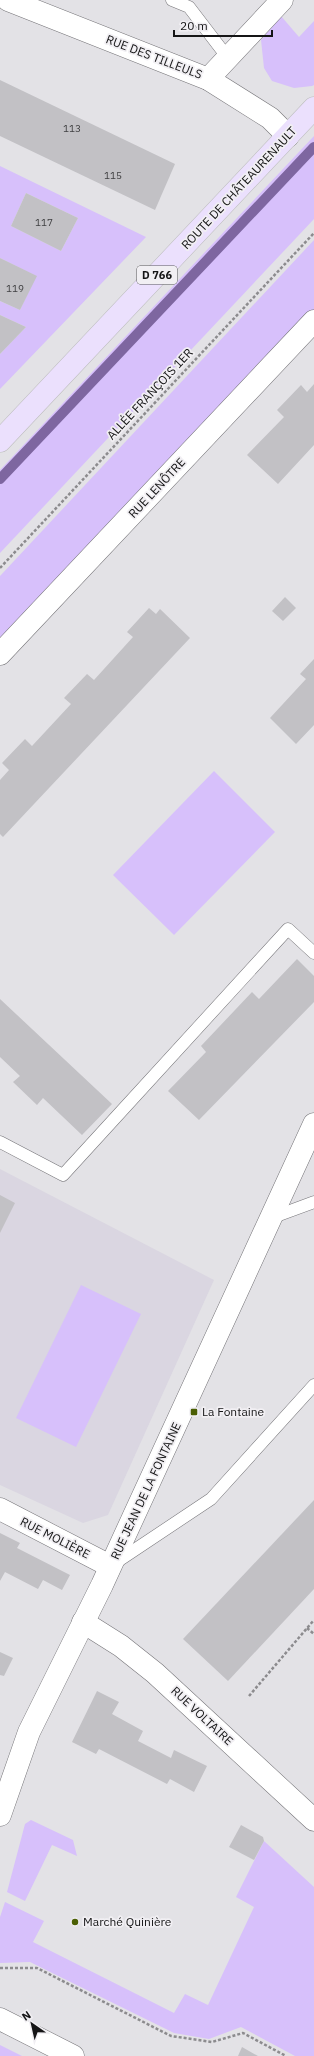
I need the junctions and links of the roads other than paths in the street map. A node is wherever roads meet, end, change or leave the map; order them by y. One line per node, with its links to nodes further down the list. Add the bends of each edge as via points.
1 (8, 0): 6 (street, RUE DES TILLEULS)
2 (172, 0): 4 (lane)
3 (282, 0): 5 (street)
4 (193, 4): 5 (lane)
5 (228, 58): 6 (street)
6 (208, 79): 8 (street, RUE DES TILLEULS, via 270,118)
7 (314, 108): 8 (main road, ROUTE DE CHÂTEAURENAULT / D 766)
8 (288, 136): 10 (main road, ROUTE DE CHÂTEAURENAULT / D 766)
9 (314, 321): 11 (street, RUE LENÔTRE)
10 (0, 441)
11 (0, 654)
12 (314, 953): 14 (lane, via 288,929 63,1175)
13 (314, 1124): 16 (street, RUE JEAN DE LA FONTAINE)
14 (0, 1142)
15 (314, 1202): 16 (lane)
16 (271, 1218): 19 (street, RUE JEAN DE LA FONTAINE)
17 (314, 1385): 19 (lane, via 211,1498)
18 (0, 1509): 19 (street, RUE MOLIÈRE)
19 (110, 1566): 20 (street, RUE JEAN DE LA FONTAINE)
20 (83, 1622): 21 (street, RUE JEAN DE LA FONTAINE, via 29,1732); 22 (street, RUE VOLTAIRE, via 121,1646 155,1673)
21 (0, 1815)
22 (314, 1820)
23 (0, 2019): 24 (street)
24 (73, 2056)

